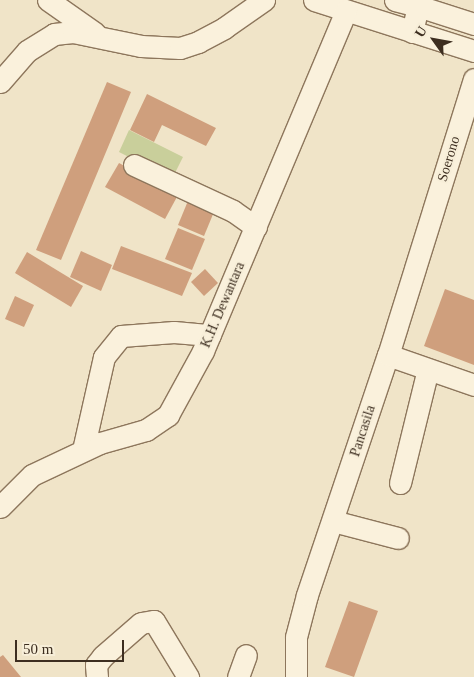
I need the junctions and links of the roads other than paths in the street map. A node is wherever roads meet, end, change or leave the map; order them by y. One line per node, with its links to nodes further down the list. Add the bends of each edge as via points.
1 (48, 0): 9 (street)
2 (264, 0): 9 (street, via 224,28 180,48 141,46)
3 (314, 0): 6 (street)
4 (395, 0): 5 (street)
5 (418, 6): 7 (street); 8 (street)
6 (346, 11): 8 (street); 14 (street, K.H. Dewantara)
7 (474, 24)
8 (412, 32): 10 (street)
9 (97, 35): 12 (street, via 73,32 41,40)
10 (474, 51)
11 (474, 79): 15 (street, Soerono)
12 (0, 82)
13 (134, 165): 14 (street, via 233,211)
14 (256, 227): 16 (street, K.H. Dewantara)
15 (424, 239): 17 (street, Pancasila)
16 (210, 335): 20 (street, K.H. Dewantara, via 182,395 168,415 146,430); 20 (street, via 174,332 121,336 104,357)
17 (388, 355): 18 (street); 23 (street, Pancasila)
18 (428, 369): 19 (street); 21 (street)
19 (474, 385)
20 (83, 450): 22 (street, K.H. Dewantara, via 32,475)
21 (400, 483)
22 (0, 508)
23 (333, 521): 24 (street); 29 (street, Pancasila, via 300,621)
24 (398, 538)
25 (246, 655): 28 (street)
26 (97, 677): 27 (street, via 96,665 103,656 141,623 154,621)
27 (188, 677)
28 (238, 677)
29 (296, 677)

